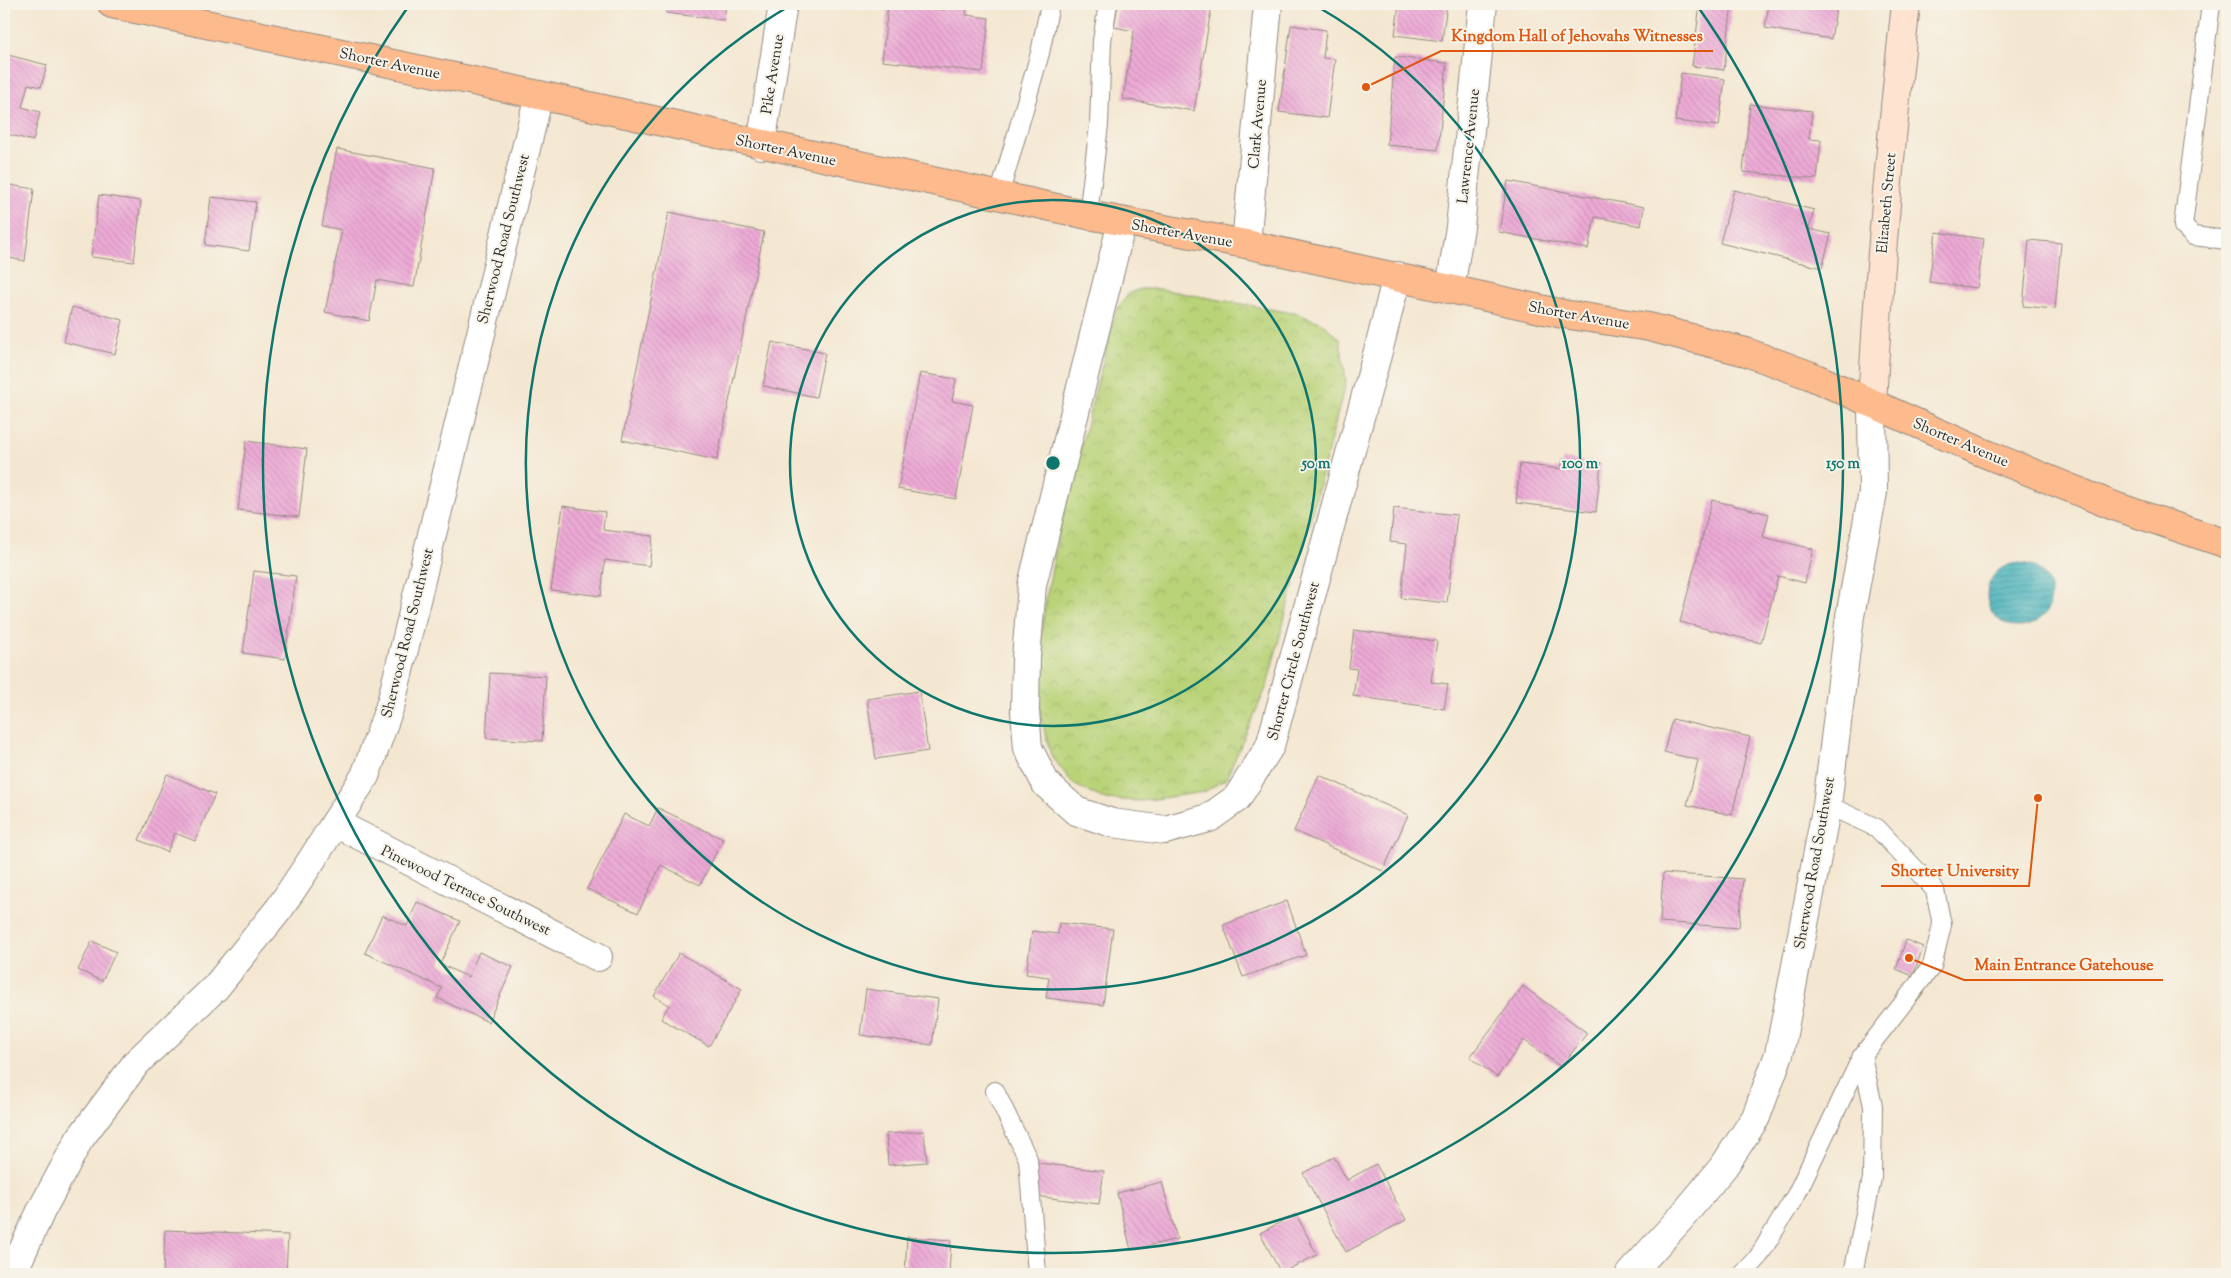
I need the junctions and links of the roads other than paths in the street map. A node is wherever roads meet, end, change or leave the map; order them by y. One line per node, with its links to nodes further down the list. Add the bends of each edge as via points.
1 (112, 4): 9 (main road, Shorter Avenue)
2 (783, 4): 11 (street, Pike Avenue)
3 (1050, 4): 12 (lane, via 1040,53)
4 (1108, 4): 13 (lane)
5 (1268, 4): 16 (street, Clark Avenue)
6 (1483, 4): 18 (street, Lawrence Avenue, via 1460,227)
7 (1906, 4): 19 (street, Elizabeth Street, via 1892,128)
8 (2211, 4): 15 (lane, via 2183,226 2194,236)
9 (160, 9): 10 (main road, Shorter Avenue)
10 (539, 95): 11 (main road, Shorter Avenue); 22 (street, Sherwood Road Southwest, via 392,704 365,776)
11 (761, 144): 12 (main road, Shorter Avenue)
12 (999, 196): 13 (main road, Shorter Avenue)
13 (1088, 215): 14 (main road, Shorter Avenue)
14 (1122, 222): 16 (main road, Shorter Avenue); 17 (street, Shorter Circle Southwest, via 1032,585 1025,702 1028,748 1046,784 1076,811 1112,824 1164,830 1209,818 1237,798 1270,746)
15 (2227, 240)
16 (1246, 244): 17 (main road, Shorter Avenue)
17 (1397, 276): 18 (main road, Shorter Avenue)
18 (1450, 289): 19 (main road, Shorter Avenue, via 1563,314 1649,327 1746,352 1809,375)
19 (1872, 404): 20 (main road, Shorter Avenue, via 2114,506); 21 (street, Sherwood Road Southwest, via 1873,492 1850,616)
20 (2227, 544)
21 (1827, 805): 24 (lane, via 1877,828 1935,890 1942,925 1932,966); 28 (street, Sherwood Road Southwest, via 1779,1054 1756,1117 1724,1166)
22 (335, 823): 23 (street, Pinewood Terrace Southwest); 26 (street, Sherwood Road Southwest, via 279,909 216,987 137,1062 79,1140)
23 (598, 957)
24 (1862, 1056): 29 (lane, via 1796,1195 1757,1259); 30 (lane, via 1873,1106 1872,1178)
25 (995, 1091): 27 (lane, via 1028,1159)
26 (12, 1274)
27 (1037, 1274)
28 (1630, 1274)
29 (1743, 1274)
30 (1852, 1274)

